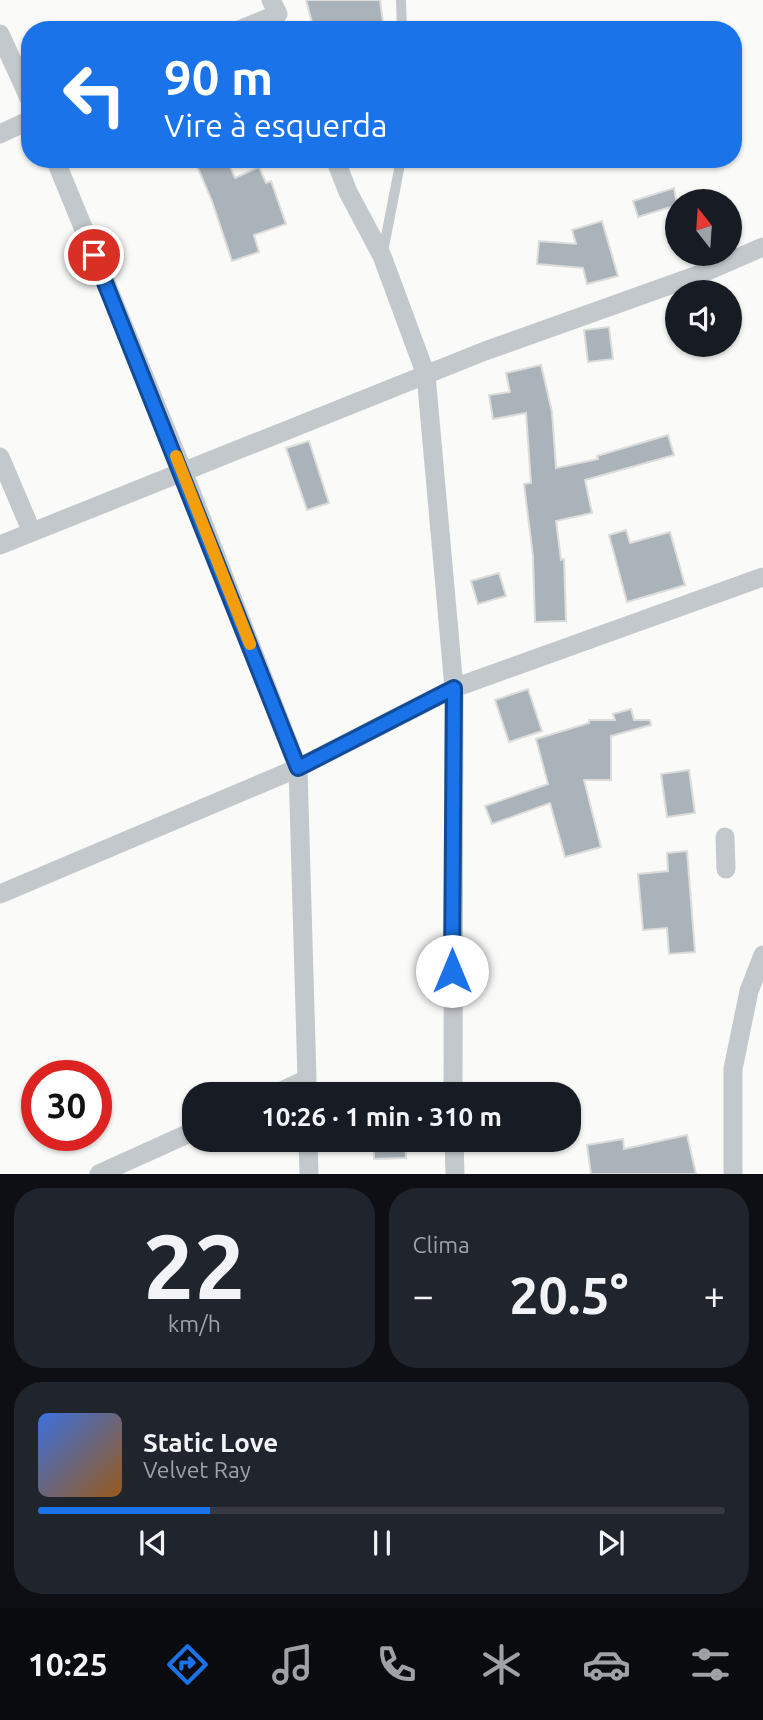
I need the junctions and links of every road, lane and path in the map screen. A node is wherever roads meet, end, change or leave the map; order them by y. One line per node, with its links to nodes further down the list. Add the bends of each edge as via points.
1 (401, 0): 2 (lane)
2 (402, 21)
3 (0, 34): 4 (street)
4 (21, 80)
5 (21, 124): 6 (street)
6 (0, 134)
7 (59, 168): 14 (street)
8 (339, 168): 11 (street)
9 (399, 168): 11 (lane)
10 (763, 247): 12 (street)
11 (382, 256): 12 (street)
12 (426, 375): 14 (street); 18 (street)
13 (0, 457): 15 (street)
14 (183, 471): 15 (street); 19 (street)
15 (31, 530): 16 (street)
16 (0, 545)
17 (763, 577): 18 (street)
18 (454, 688): 19 (street); 25 (street)
19 (298, 768): 22 (street); 24 (street)
20 (724, 838): 21 (street)
21 (726, 869)
22 (0, 894)
23 (763, 955): 32 (street, via 749,991 733,1069)
24 (307, 1082)
25 (453, 1082)
26 (182, 1136): 29 (street)
27 (308, 1152): 30 (street)
28 (454, 1152): 31 (street)
29 (99, 1174)
30 (309, 1174)
31 (455, 1174)
32 (733, 1174)

